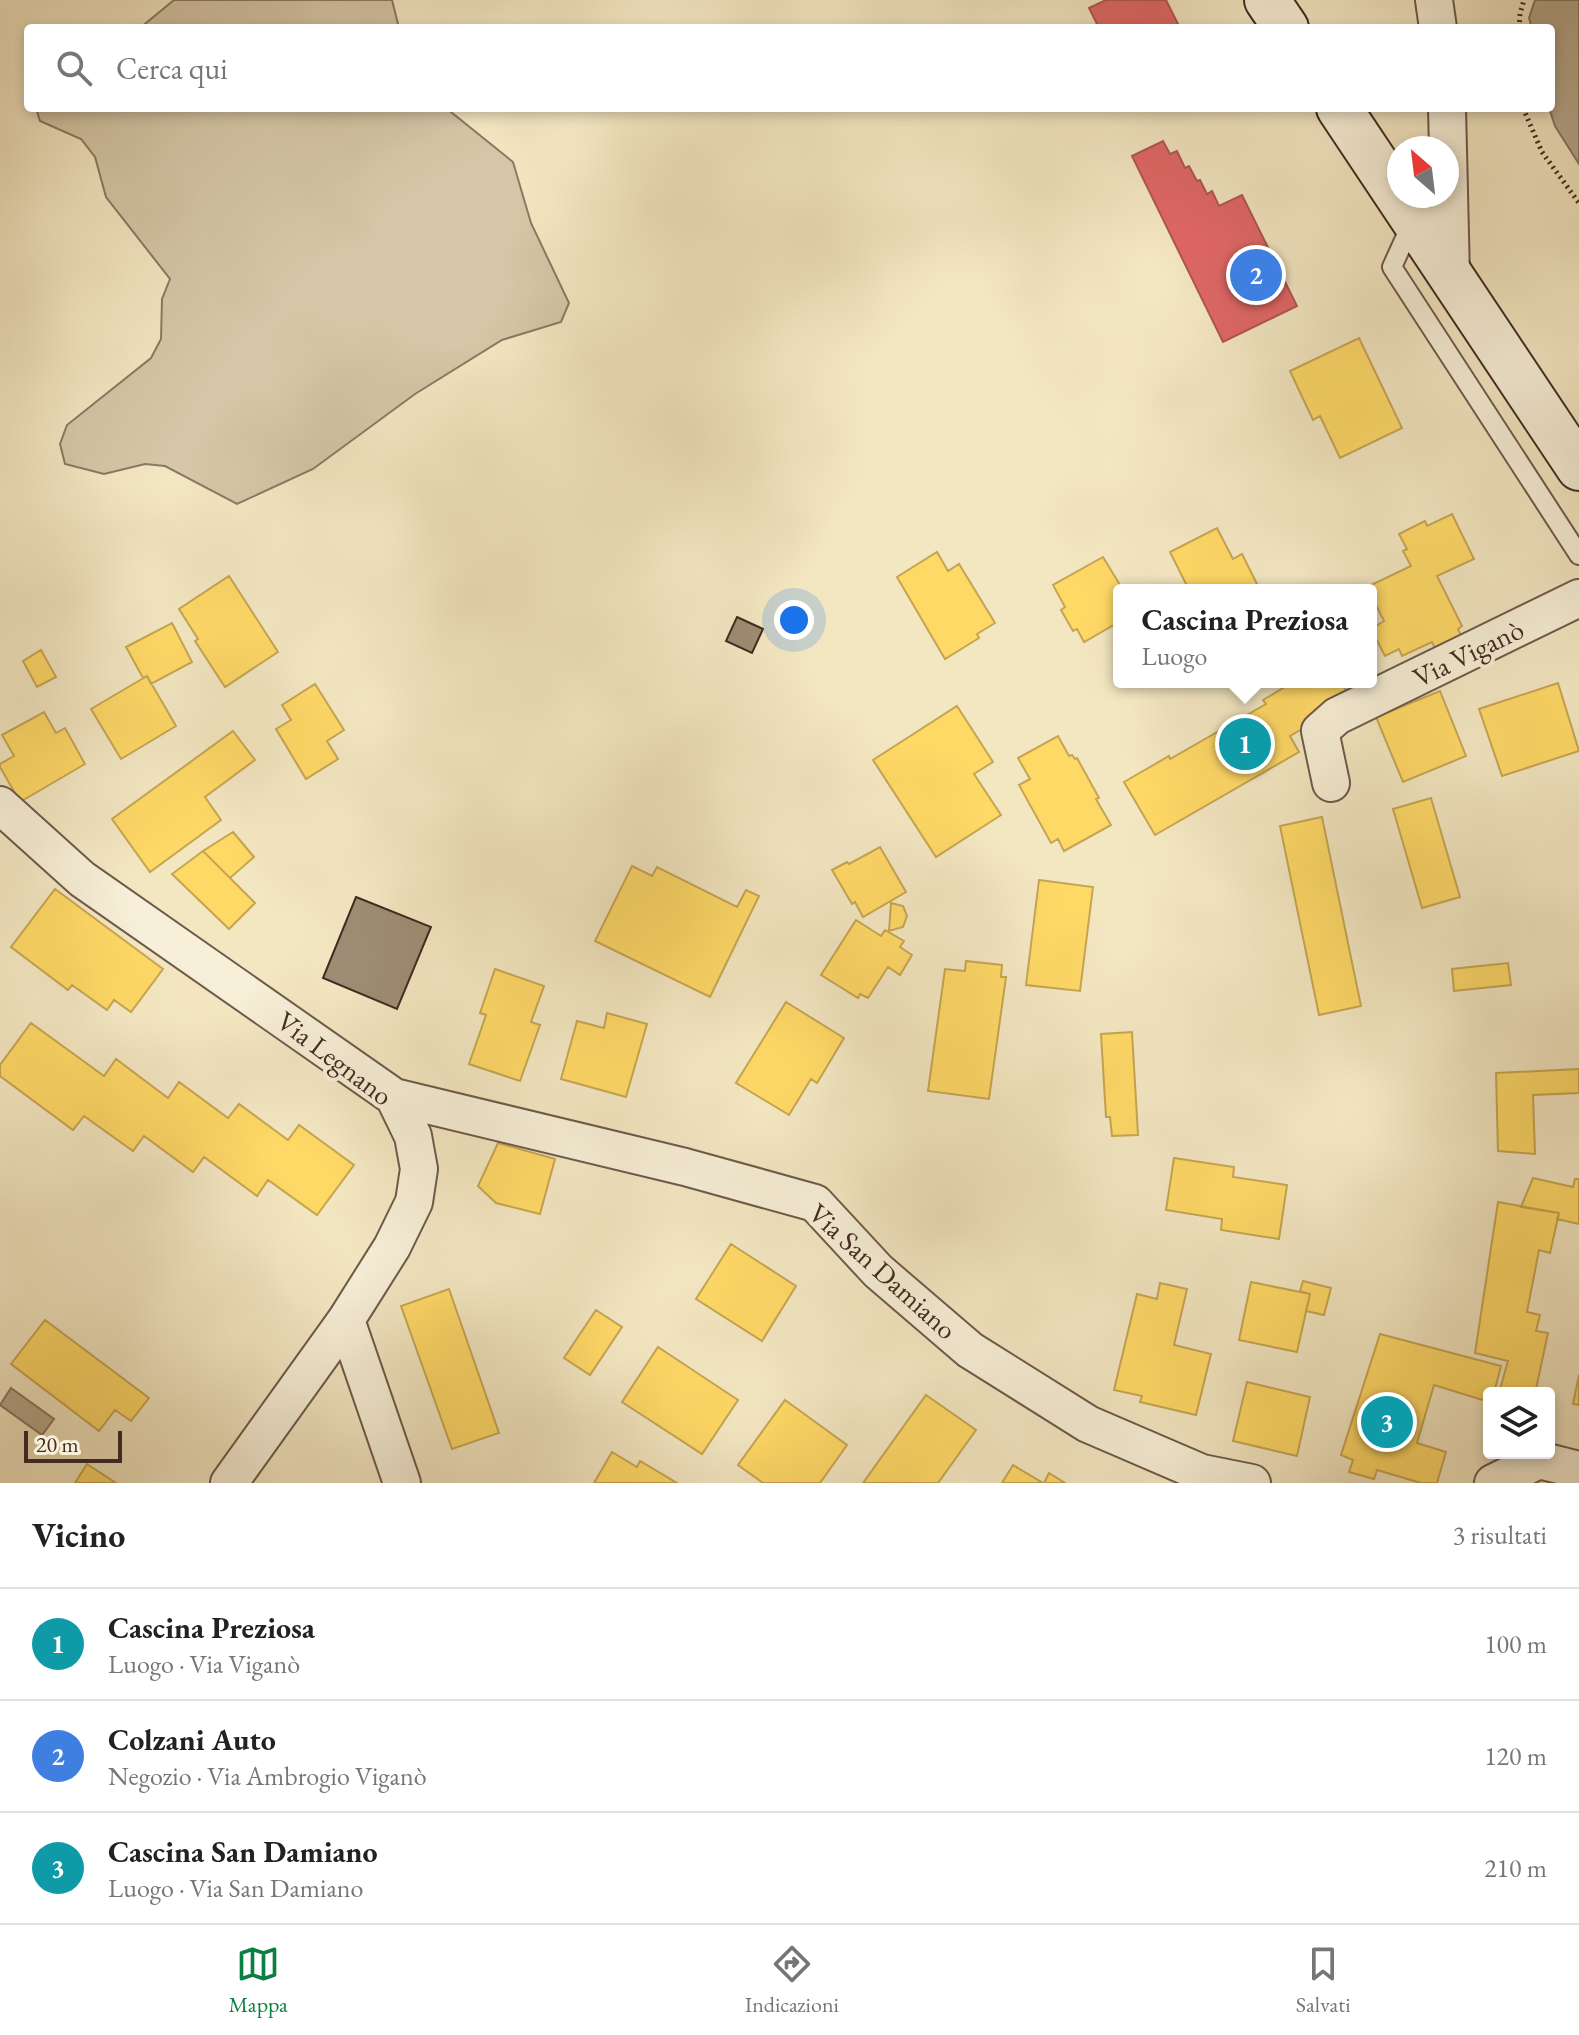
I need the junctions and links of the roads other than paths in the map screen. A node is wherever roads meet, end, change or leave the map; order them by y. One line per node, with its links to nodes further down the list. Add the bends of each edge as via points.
1 (1267, 0): 3 (main road)
2 (1434, 0): 4 (street)
3 (1283, 24)
4 (1437, 24)
5 (1342, 112): 7 (main road)
6 (1447, 112): 8 (street)
7 (1414, 220): 8 (main road); 10 (lane, via 1392,267)
8 (1451, 276): 9 (main road)
9 (1579, 468)
10 (1579, 555)
11 (1579, 598): 12 (street, Via Viganò, via 1337,716 1320,731)
12 (1331, 783)
13 (0, 805): 14 (street, Via Legnano, via 82,879)
14 (394, 1097): 15 (street, Via Legnano, via 413,1136 419,1169 414,1202); 19 (street, Via San Damiano, via 815,1203 878,1271 970,1350 1088,1424 1202,1473)
15 (346, 1320): 17 (street, Via Legnano); 18 (street)
16 (1579, 1470): 20 (street, via 1539,1460)
17 (229, 1483)
18 (402, 1483)
19 (1252, 1483)
20 (1493, 1483)

